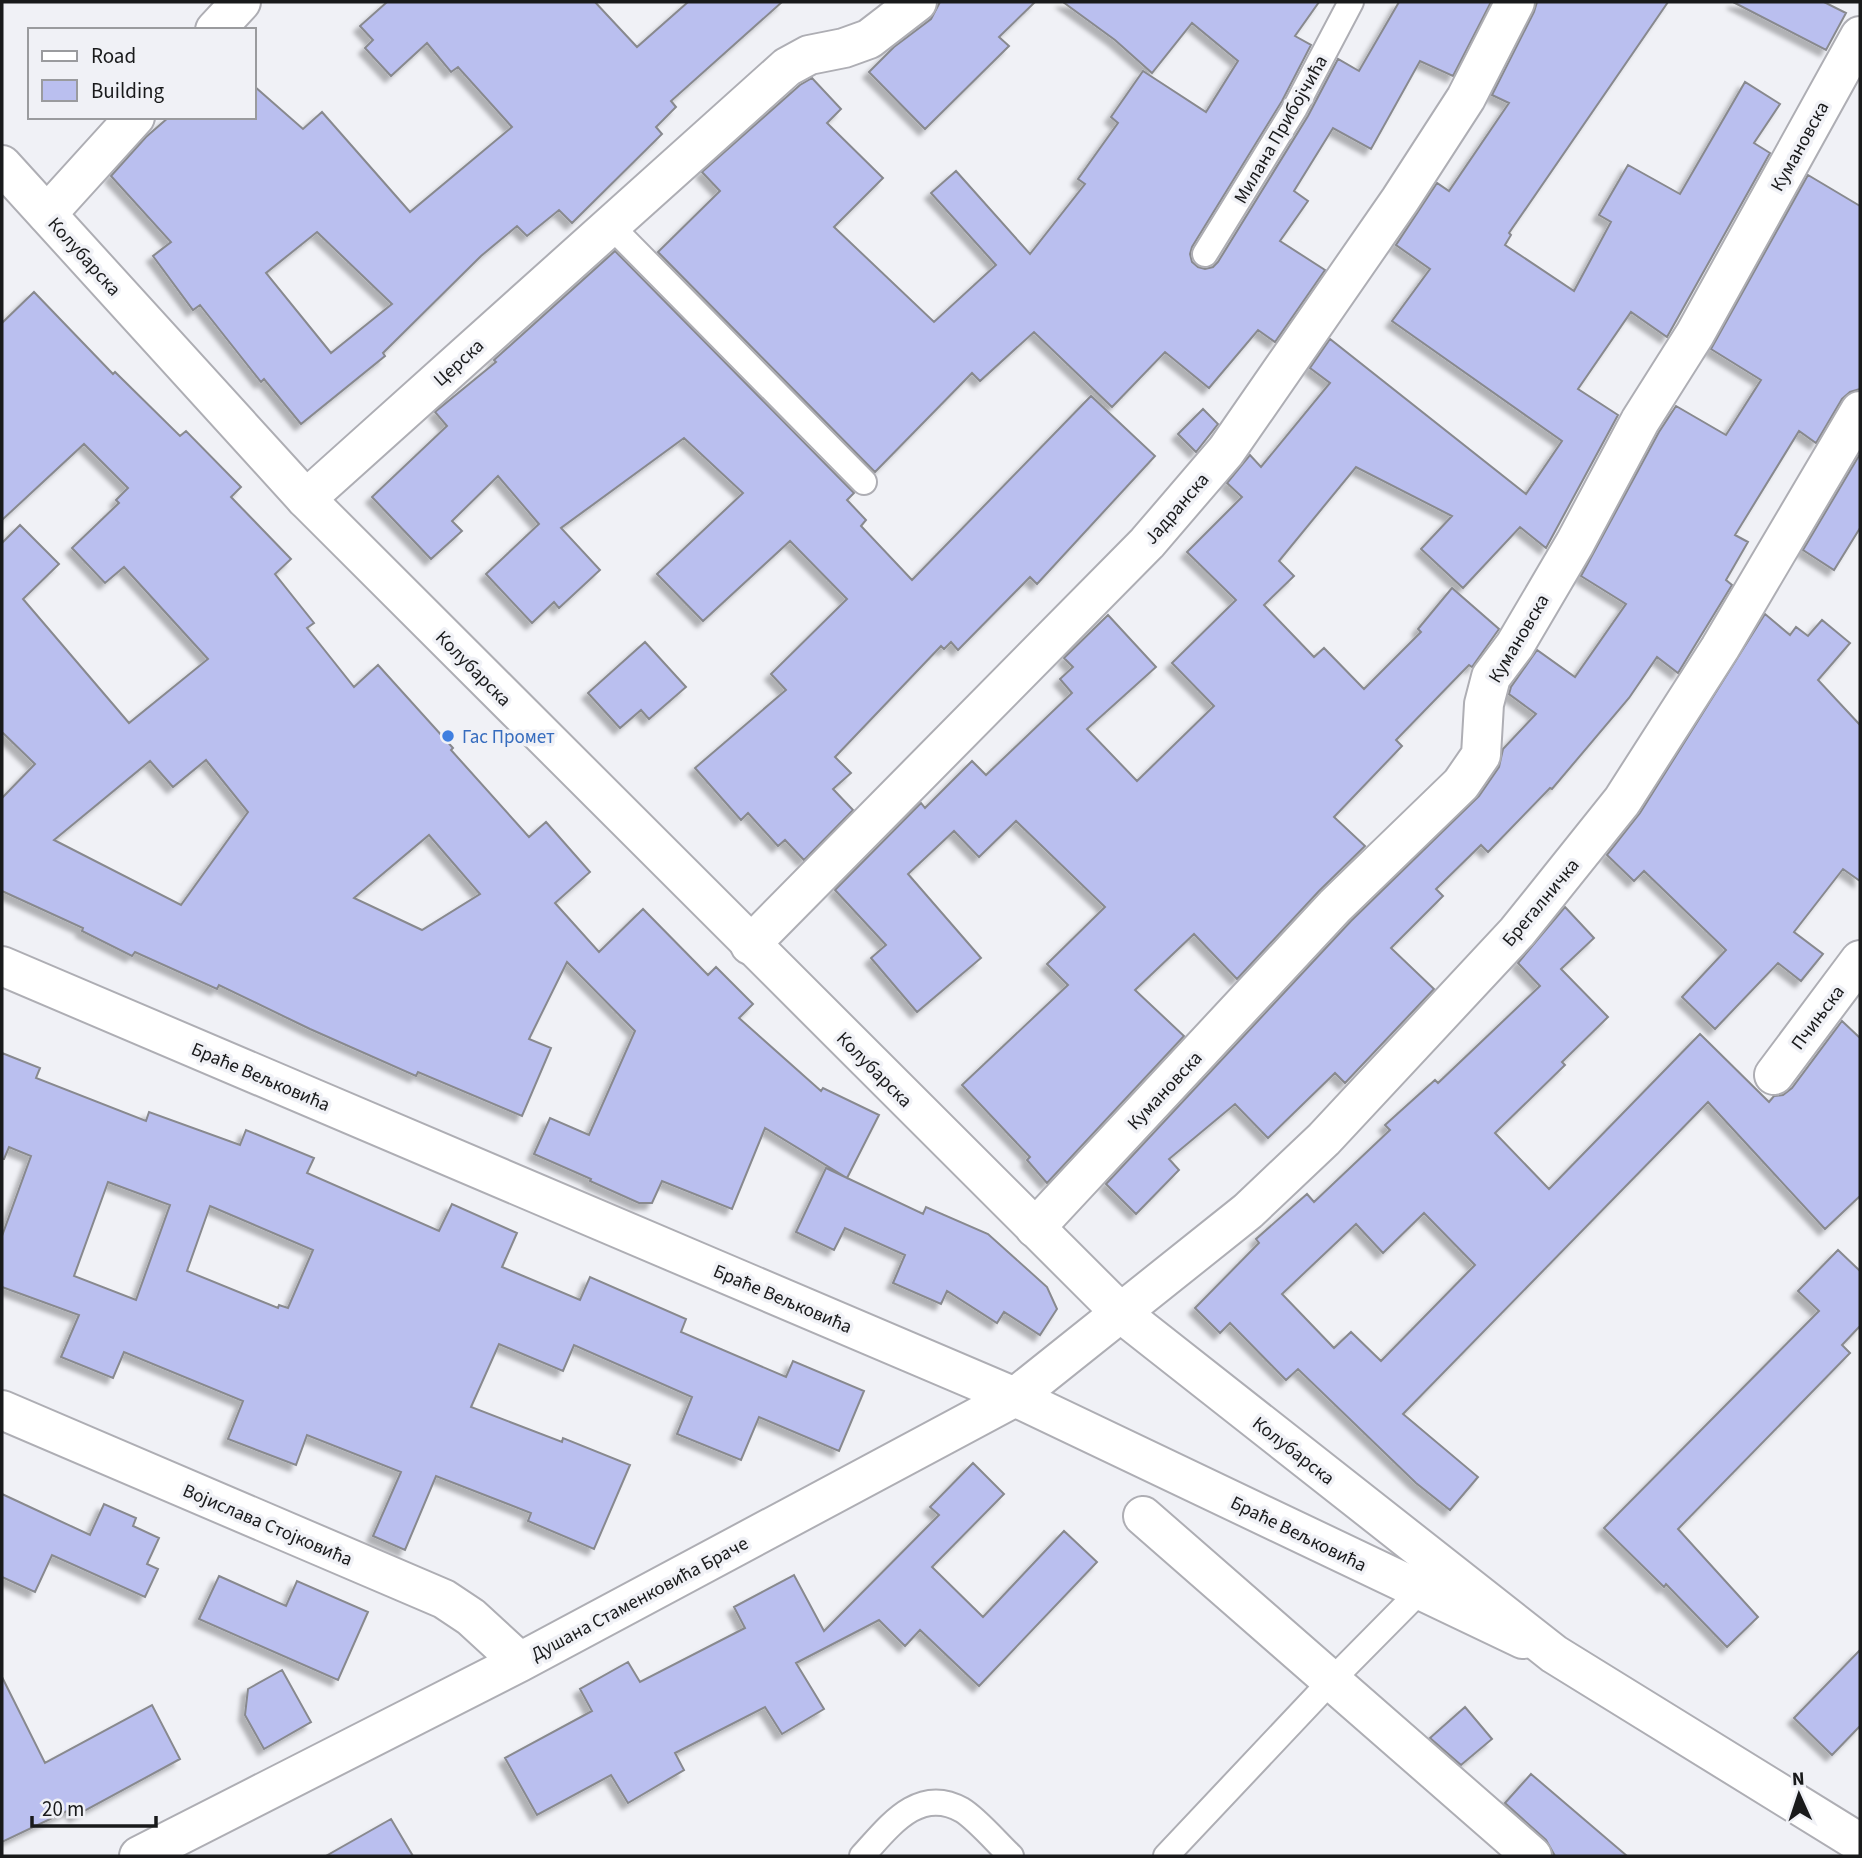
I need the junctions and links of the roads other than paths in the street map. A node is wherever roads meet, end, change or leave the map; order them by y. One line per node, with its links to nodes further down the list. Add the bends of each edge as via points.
1 (241, 2): 5 (street)
2 (917, 2): 10 (street, Церска, via 869,39 809,55 787,67)
3 (1351, 2): 11 (lane, Милана Прибојчића, via 1296,108)
4 (1515, 2): 15 (street, Јадранска, via 1466,98 1226,451 1138,552)
5 (217, 28)
6 (1860, 36): 19 (street, Кумановска, via 1575,543 1491,677 1484,704 1481,755 1461,784 1335,906)
7 (133, 119): 9 (street)
8 (2, 165): 9 (street, Колубарска)
9 (47, 214): 14 (street, Колубарска)
10 (611, 226): 13 (lane); 14 (street, Церска)
11 (1205, 254)
12 (1860, 411): 20 (street, Брегалничка, via 1720,648 1622,801 1517,932 1324,1139 1248,1210)
13 (864, 482)
14 (306, 499): 15 (street, Колубарска)
15 (750, 945): 19 (street, Колубарска)
16 (1860, 960): 18 (street, Пчињска)
17 (2, 966): 21 (street, Браће Вељковића)
18 (1774, 1075)
19 (1035, 1228): 20 (street, Колубарска)
20 (1122, 1314): 21 (street, Душана Стаменковића Браче); 24 (street, Колубарска)
21 (1016, 1397): 24 (street, Браће Вељковића); 25 (street, Душана Стаменковића Браче)
22 (2, 1410): 25 (street, Војислава Стојковића, via 444,1599)
23 (1143, 1516): 26 (street)
24 (1432, 1579): 26 (lane); 27 (street, Колубарска)
25 (520, 1662): 28 (street, Душана Стаменковића Браче)
26 (1331, 1681): 31 (lane); 32 (street)
27 (1860, 1843)
28 (139, 1856)
29 (862, 1856): 30 (lane, via 899,1816 926,1804 943,1804 963,1811)
30 (1011, 1856)
31 (1166, 1856)
32 (1532, 1856)

